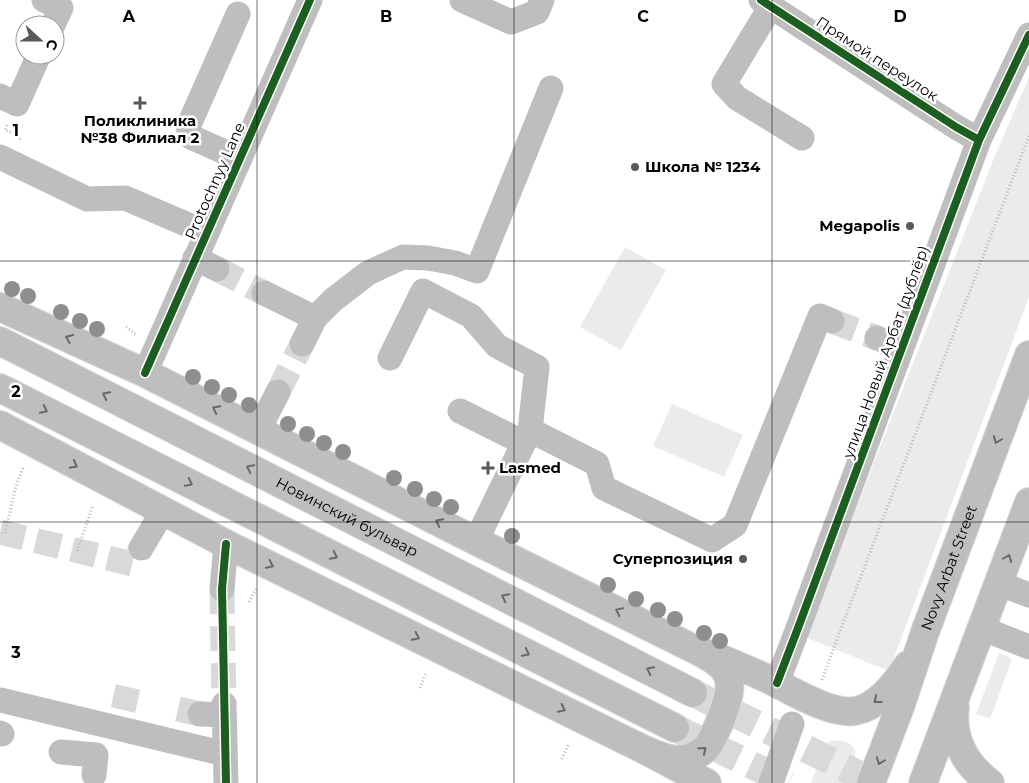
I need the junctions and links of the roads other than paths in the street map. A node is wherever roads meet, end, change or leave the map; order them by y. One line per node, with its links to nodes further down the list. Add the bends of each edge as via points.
1 (44, 0): 7 (street, via 61,8)
2 (310, 0): 14 (street, Protochnyy Lane)
3 (462, 0): 4 (street, via 511,22 537,12)
4 (542, 0)
5 (768, 3): 12 (street, via 724,84 737,98); 13 (street, Прямой переулок)
6 (238, 14): 14 (street, via 188,127 192,137)
7 (58, 15)
8 (1029, 35): 13 (street, улица Новый Арбат (дублёр))
9 (32, 65): 11 (street)
10 (551, 88): 21 (street, via 477,271 455,262 403,257 368,273)
11 (8, 100)
12 (802, 138)
13 (979, 140): 26 (street, улица Новый Арбат (дублёр))
14 (240, 159): 16 (street, Protochnyy Lane)
15 (5, 160): 16 (street, via 87,199 125,198)
16 (206, 233): 17 (street, Protochnyy Lane)
17 (195, 258): 18 (street); 29 (street, Protochnyy Lane)
18 (217, 269)
19 (264, 293): 21 (street)
20 (0, 307): 29 (main road, one-way to 20)
21 (315, 318): 25 (street)
22 (832, 321): 35 (street, via 820,316 735,525 712,540 604,488 597,464)
23 (877, 338): 26 (street)
24 (0, 342): 50 (main road, Новинский бульвар, one-way to 24)
25 (302, 344)
26 (902, 348): 48 (street, улица Новый Арбат (дублёр))
27 (1029, 355): 45 (main road, Novy Arbat Street, one-way to 45)
28 (390, 358): 35 (street, via 423,292 472,316 497,346 537,367)
29 (145, 373): 34 (main road, one-way to 29)
30 (0, 388): 55 (main road, one-way to 55)
31 (278, 392): 34 (street)
32 (460, 411): 35 (street)
33 (0, 425): 37 (main road, one-way to 37)
34 (258, 431): 38 (main road, one-way to 34)
35 (527, 436): 38 (street)
36 (1029, 502): 41 (main road, one-way to 36)
37 (163, 511): 39 (main road); 40 (street)
38 (476, 541): 47 (main road, one-way to 38)
39 (226, 544): 42 (street); 57 (main road, one-way to 57)
40 (141, 548)
41 (998, 583): 43 (street); 44 (main road)
42 (222, 589)
43 (1029, 594)
44 (981, 628): 46 (street); 49 (main road)
45 (925, 632): 48 (main road, one-way to 48, via 890,689 864,708 854,711 831,708); 63 (main road, Novy Arbat Street, one-way to 63)
46 (1029, 647)
47 (694, 648): 48 (main road); 57 (main road, one-way to 47, via 672,759 688,759 705,749 713,737 729,696 728,676 724,669)
48 (777, 684)
49 (960, 686): 64 (main road); 65 (main road, via 953,718 957,740 966,759)
50 (693, 692)
51 (0, 700): 56 (street)
52 (123, 710): 56 (street, via 135,722)
53 (216, 711): 56 (street)
54 (792, 724): 62 (street)
55 (675, 728)
56 (225, 748): 60 (street)
57 (645, 750): 61 (main road)
58 (61, 752): 59 (street, via 96,755)
59 (94, 775)
60 (226, 783)
61 (707, 783)
62 (770, 783)
63 (871, 783)
64 (923, 783)
65 (990, 783)

